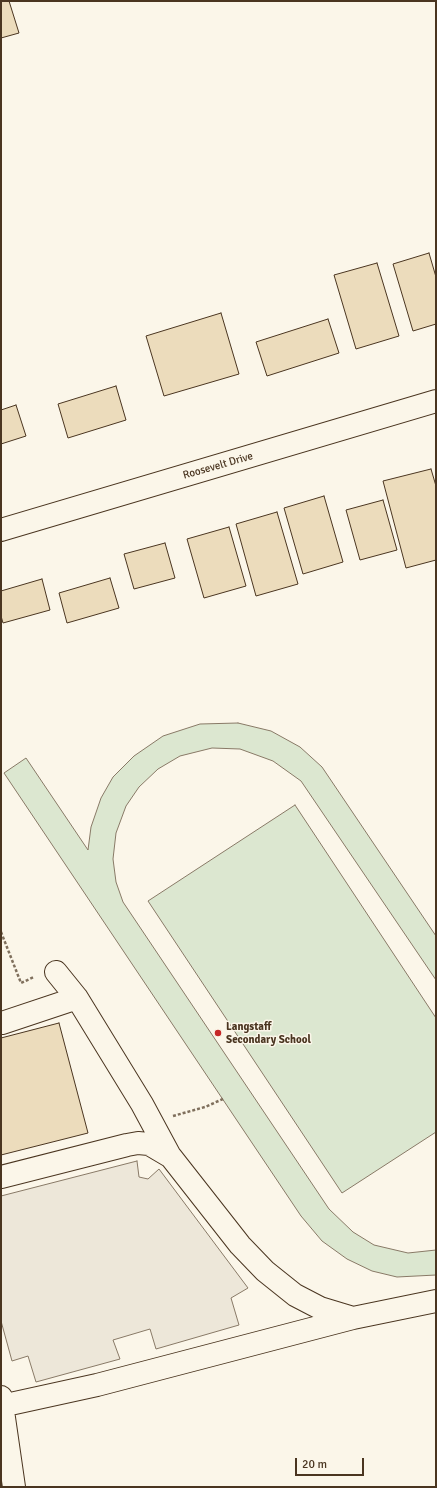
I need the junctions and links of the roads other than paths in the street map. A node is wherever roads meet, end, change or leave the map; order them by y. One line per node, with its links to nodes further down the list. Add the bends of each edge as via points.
1 (436, 401): 2 (street, Roosevelt Drive)
2 (1, 530)
3 (56, 972): 4 (street)
4 (77, 998): 5 (street); 6 (street, via 142,1104)
5 (2, 1023)
6 (171, 1158): 7 (street, via 149,1144 138,1143); 9 (street, via 240,1245 265,1270 295,1295 320,1308)
7 (1, 1177)
8 (436, 1301): 9 (street)
9 (353, 1318): 10 (street, via 97,1385)
10 (1, 1403): 11 (street)
11 (14, 1487)

